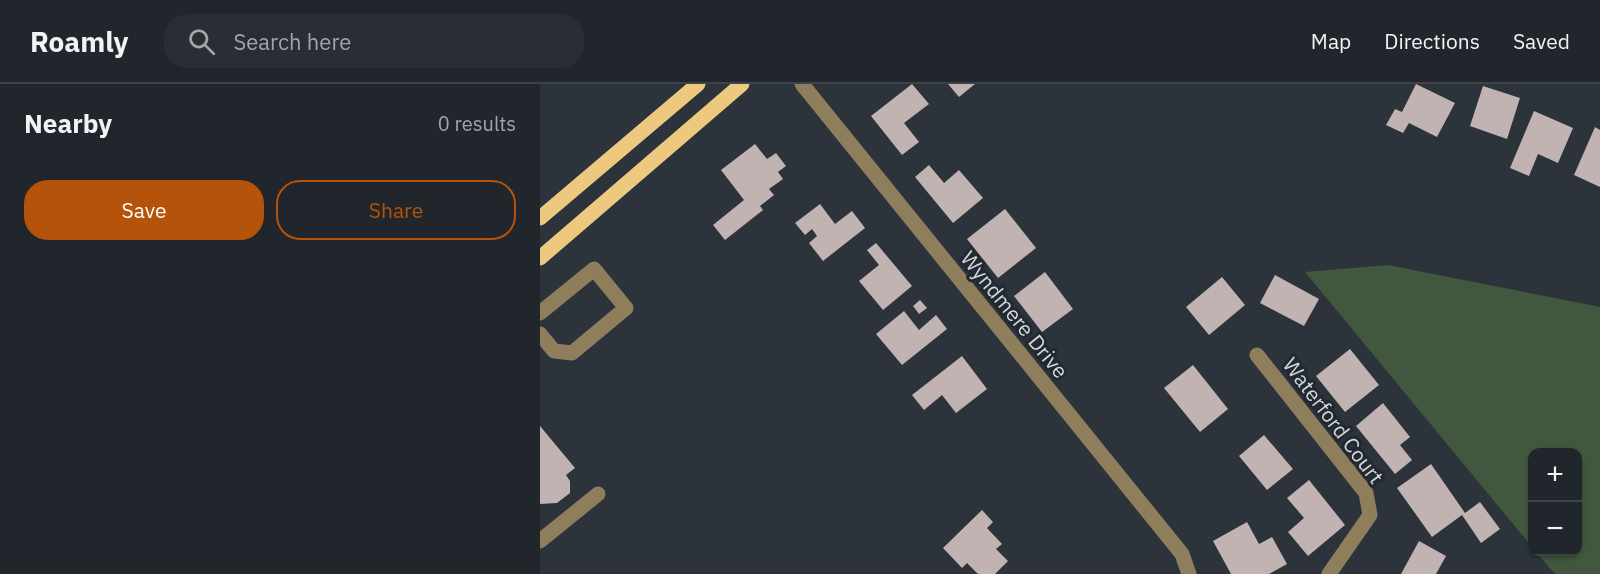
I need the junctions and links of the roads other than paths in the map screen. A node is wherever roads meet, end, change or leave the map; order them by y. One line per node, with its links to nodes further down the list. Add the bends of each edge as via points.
1 (698, 84): 4 (main road)
2 (742, 84): 5 (main road)
3 (802, 84): 11 (street, Wyndmere Drive, via 1182,554)
4 (540, 218)
5 (540, 258)
6 (540, 313): 7 (street, via 594,269 626,308 572,353 554,351)
7 (540, 334)
8 (1257, 356): 12 (street, Waterford Court, via 1366,493 1370,514)
9 (598, 494): 10 (street)
10 (540, 541)
11 (1189, 574)
12 (1329, 574)

